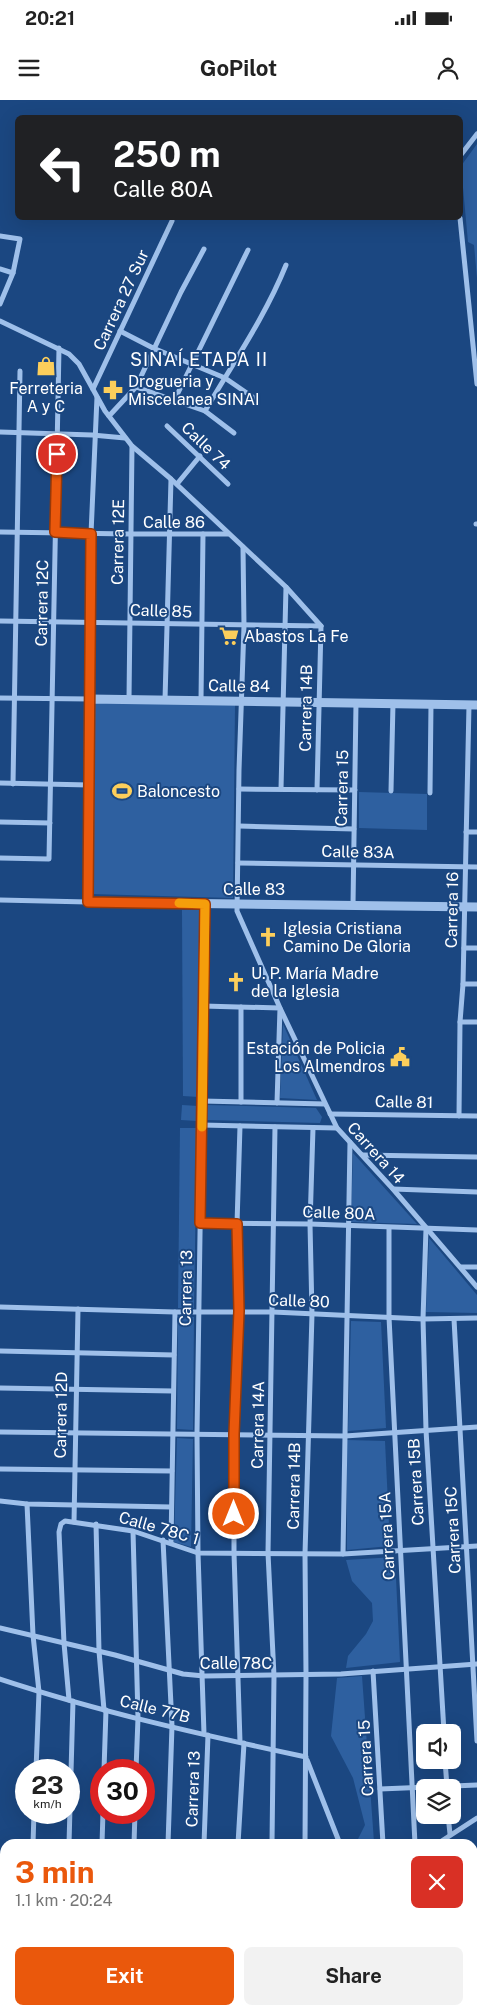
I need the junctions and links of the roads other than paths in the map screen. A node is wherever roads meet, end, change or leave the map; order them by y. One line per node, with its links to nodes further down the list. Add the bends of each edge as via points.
1 (477, 134): 2 (street)
2 (463, 152)
3 (460, 220): 19 (street)
4 (172, 221): 13 (street, Carrera 27 Sur)
5 (0, 236): 10 (street, via 20,239)
6 (204, 250): 15 (street)
7 (248, 250): 16 (street)
8 (286, 265): 18 (street, via 251,336)
9 (0, 269): 10 (street)
10 (13, 272): 11 (street)
11 (0, 304)
12 (0, 321): 14 (street)
13 (120, 331): 15 (street); 21 (street, Carrera 27 Sur)
14 (59, 348): 21 (street, via 78,364); 31 (street, Carrera 12C)
15 (154, 348): 16 (street); 20 (street)
16 (192, 363): 18 (street); 24 (street)
17 (20, 371): 29 (street)
18 (225, 378): 23 (street); 25 (street)
19 (477, 384)
20 (136, 387): 24 (street); 26 (street)
21 (93, 389): 22 (street)
22 (97, 396): 26 (street); 32 (street)
23 (254, 398)
24 (174, 400): 25 (street)
25 (205, 411): 30 (street)
26 (109, 416): 33 (street)
27 (167, 426): 35 (street, Calle 74)
28 (0, 432): 29 (street)
29 (20, 433): 31 (street); 40 (street)
30 (234, 433)
31 (57, 434): 32 (street); 41 (street, Carrera 12C)
32 (95, 435): 33 (street); 42 (street)
33 (125, 438): 34 (street)
34 (132, 446): 36 (street); 43 (street, Carrera 12E)
35 (200, 456): 37 (street); 38 (street, Calle 74)
36 (171, 479): 37 (street); 44 (street)
37 (177, 484): 46 (street)
38 (228, 484)
39 (0, 532): 40 (street, Calle 86)
40 (18, 532): 41 (street, Calle 86); 50 (street)
41 (55, 532): 42 (street, Calle 86); 51 (street, Carrera 12C)
42 (91, 534): 43 (street, Calle 86); 52 (street)
43 (130, 534): 44 (street, Calle 86); 53 (street, Carrera 12E)
44 (168, 534): 45 (street, Calle 86); 54 (street)
45 (203, 534): 46 (street, Calle 86); 55 (street)
46 (228, 534): 47 (street)
47 (243, 547): 48 (street); 56 (street, Carrera 14)
48 (286, 587): 57 (street); 58 (street)
49 (0, 621): 50 (street, Calle 85)
50 (16, 622): 51 (street, Calle 85); 60 (street)
51 (54, 622): 52 (street, Calle 85); 61 (street, Carrera 12C)
52 (91, 622): 53 (street, Calle 85); 62 (street)
53 (130, 623): 54 (street, Calle 85); 63 (street, Carrera 12E)
54 (167, 624): 55 (street, Calle 85); 64 (street)
55 (202, 625): 56 (street, Calle 85); 65 (street)
56 (244, 626): 57 (street, Calle 85); 66 (street, Carrera 14)
57 (285, 626): 58 (street, Calle 85); 67 (street)
58 (321, 626): 68 (street, Carrera 14B)
59 (0, 698): 60 (street, Calle 84)
60 (14, 698): 61 (street, Calle 84); 74 (street)
61 (52, 698): 62 (street, Calle 84); 75 (street, Carrera 12C)
62 (90, 698): 63 (street, Calle 84); 76 (street)
63 (129, 699): 64 (street, Calle 84)
64 (165, 700): 65 (street, Calle 84)
65 (201, 700): 66 (street, Calle 84)
66 (241, 700): 67 (street, Calle 84); 77 (street, Carrera 14)
67 (283, 702): 68 (street, Calle 84); 78 (street)
68 (319, 702): 69 (street, Calle 84); 79 (street, Carrera 14B)
69 (356, 702): 70 (street, Calle 84); 80 (street, Carrera 15)
70 (393, 703): 71 (street, Calle 84); 81 (street)
71 (431, 704): 72 (street, Calle 84); 82 (street)
72 (473, 705): 87 (street, Carrera 16)
73 (0, 783): 74 (street)
74 (13, 784): 75 (street)
75 (51, 784): 76 (street); 84 (street, Carrera 12C)
76 (89, 785): 95 (street)
77 (239, 789): 78 (street); 85 (street, Carrera 14)
78 (281, 789): 79 (street)
79 (317, 790): 80 (street)
80 (355, 790): 86 (street, Carrera 15)
81 (391, 792)
82 (430, 793)
83 (0, 822): 84 (street)
84 (50, 823): 89 (street, Carrera 12C, via 49,859)
85 (238, 826): 86 (street); 90 (street, Carrera 14)
86 (354, 829): 91 (street, Carrera 15)
87 (466, 832): 88 (street); 92 (street, Carrera 16)
88 (477, 832)
89 (0, 858)
90 (238, 863): 91 (street, Calle 83A); 97 (street, Carrera 14)
91 (354, 865): 92 (street, Calle 83A); 98 (street, Carrera 15)
92 (466, 867): 93 (street, Calle 83A); 99 (street, Carrera 16)
93 (477, 867)
94 (0, 900): 95 (street, Calle 83)
95 (88, 902): 96 (street, Calle 83)
96 (205, 904): 97 (street, Calle 83); 105 (street, Carrera 13)
97 (237, 904): 98 (street, Calle 83); 107 (street, Carrera 14, via 237,911)
98 (353, 905): 99 (street, Calle 83)
99 (465, 907): 100 (street, Calle 83); 101 (street, Carrera 16)
100 (477, 907)
101 (464, 948): 102 (street); 103 (street, Carrera 16)
102 (477, 948)
103 (463, 984): 104 (street); 108 (street, Carrera 16)
104 (477, 984)
105 (203, 1006): 106 (street); 110 (street, Carrera 13)
106 (241, 1007): 107 (street); 111 (street)
107 (280, 1008): 112 (street); 113 (street, Carrera 14)
108 (460, 1022): 109 (street); 115 (street, Carrera 16)
109 (477, 1022)
110 (202, 1101): 111 (street); 117 (street, Carrera 13)
111 (241, 1102): 112 (street)
112 (277, 1103): 113 (street)
113 (325, 1104): 114 (street, Carrera 14)
114 (330, 1114): 115 (street, Calle 81); 121 (street, Carrera 14)
115 (459, 1116): 116 (street, Calle 81)
116 (477, 1116)
117 (202, 1125): 118 (street); 127 (street, Carrera 13)
118 (240, 1126): 119 (street); 128 (street)
119 (275, 1127): 120 (street); 129 (street, Carrera 14A)
120 (313, 1128): 121 (street); 130 (street, Carrera 14B)
121 (337, 1128): 122 (street, Carrera 14)
122 (350, 1142): 123 (street, Carrera 14); 131 (street)
123 (362, 1155): 124 (street); 125 (street, Carrera 14)
124 (477, 1157)
125 (393, 1190): 126 (street); 133 (street, Carrera 14)
126 (477, 1192)
127 (200, 1223): 128 (street, Calle 80A); 142 (street, Carrera 13)
128 (237, 1224): 129 (street, Calle 80A); 140 (street)
129 (274, 1224): 130 (street, Calle 80A); 143 (street, Carrera 14A)
130 (310, 1224): 131 (street, Calle 80A); 144 (street, Carrera 14B)
131 (348, 1226): 132 (street, Calle 80A); 145 (street)
132 (388, 1228): 133 (street, Calle 80A); 146 (street, Carrera 15A)
133 (426, 1229): 134 (street, Calle 80A); 135 (street, Carrera 14); 148 (street, Carrera 15B)
134 (477, 1230)
135 (460, 1267): 136 (street); 137 (street, Carrera 14)
136 (477, 1268)
137 (477, 1287)
138 (0, 1307): 139 (street, Calle 80)
139 (78, 1309): 141 (street, Calle 80); 151 (street, Carrera 12D)
140 (239, 1311): 142 (street, Calle 80); 143 (street, Calle 80); 164 (street)
141 (174, 1312): 142 (street, Calle 80); 152 (street, Carrera 13)
142 (198, 1312): 163 (street, Carrera 13)
143 (273, 1312): 144 (street, Calle 80); 165 (street, Carrera 14A)
144 (312, 1314): 145 (street, Calle 80); 166 (street, Carrera 14B)
145 (347, 1315): 146 (street, Calle 80); 167 (street)
146 (389, 1317): 148 (street, Calle 80); 161 (street, Carrera 15A)
147 (477, 1318): 149 (street, Calle 80)
148 (423, 1319): 149 (street, Calle 80); 158 (street, Carrera 15B)
149 (454, 1319): 156 (street, Carrera 15C)
150 (0, 1351): 151 (street)
151 (77, 1354): 152 (street); 154 (street, Carrera 12D)
152 (174, 1355): 155 (street, Carrera 13)
153 (0, 1388): 154 (street)
154 (77, 1390): 155 (street); 160 (street, Carrera 12D)
155 (174, 1390): 162 (street, Carrera 13)
156 (460, 1428): 157 (street); 158 (street); 180 (street, Carrera 15C)
157 (477, 1428)
158 (426, 1430): 161 (street); 182 (street, Carrera 15B)
159 (0, 1432): 160 (street)
160 (76, 1432): 162 (street); 169 (street, Carrera 12D)
161 (394, 1432): 167 (street); 183 (street, Carrera 15A)
162 (173, 1434): 163 (street); 170 (street, Carrera 13)
163 (197, 1434): 164 (street); 184 (street, Carrera 13)
164 (234, 1434): 165 (street); 185 (street)
165 (270, 1434): 166 (street); 186 (street, Carrera 14A)
166 (308, 1436): 167 (street); 187 (street, Carrera 14B)
167 (345, 1436): 188 (street)
168 (0, 1469): 169 (street)
169 (75, 1470): 170 (street); 173 (street, Carrera 12D)
170 (172, 1471): 174 (street, Carrera 13)
171 (0, 1501): 172 (street)
172 (27, 1504): 173 (street); 190 (street)
173 (74, 1505): 174 (street); 175 (street, Carrera 12D)
174 (170, 1507): 179 (street, Carrera 13)
175 (74, 1522): 176 (street, Calle 78C 1); 191 (street, via 65,1521 59,1532)
176 (96, 1524): 177 (street, Calle 78C 1); 192 (street)
177 (133, 1531): 178 (street, Calle 78C 1); 193 (street)
178 (163, 1540): 179 (street, Calle 78C 1); 197 (street)
179 (171, 1543): 184 (street, Calle 78C 1)
180 (466, 1546): 181 (street, Calle 78C 1); 182 (street, Calle 78C 1); 194 (street, Carrera 15C)
181 (477, 1546)
182 (432, 1548): 183 (street, Calle 78C 1); 195 (street, Carrera 15B)
183 (400, 1550): 188 (street, Calle 78C 1); 196 (street, Carrera 15A)
184 (198, 1553): 185 (street, Calle 78C 1); 201 (street, Carrera 13)
185 (234, 1553): 186 (street, Calle 78C 1); 199 (street)
186 (268, 1553): 187 (street, Calle 78C 1); 202 (street, Carrera 14A)
187 (305, 1554): 188 (street, Calle 78C 1); 200 (street, Carrera 14B)
188 (343, 1554)
189 (0, 1628): 190 (street, Calle 78C)
190 (32, 1635): 191 (street, Calle 78C); 204 (street)
191 (64, 1643): 192 (street, Calle 78C); 205 (street)
192 (99, 1651): 193 (street, Calle 78C); 206 (street)
193 (135, 1660): 197 (street, Calle 78C); 207 (street)
194 (475, 1665): 195 (street, Calle 78C); 211 (street, Carrera 15C)
195 (441, 1667): 196 (street, Calle 78C); 208 (street, Carrera 15B)
196 (406, 1669): 198 (street, Calle 78C); 220 (street, Carrera 15A)
197 (168, 1670): 201 (street, Calle 78C); 209 (street)
198 (373, 1672): 200 (street, Calle 78C); 222 (street, Carrera 15)
199 (238, 1674): 201 (street, Calle 78C); 202 (street, Calle 78C); 212 (street)
200 (306, 1675): 202 (street, Calle 78C); 214 (street, Carrera 14B)
201 (204, 1676): 210 (street, Carrera 13)
202 (274, 1676): 213 (street, Carrera 14A)
203 (0, 1678): 204 (street, Calle 77B)
204 (39, 1692): 205 (street, Calle 77B); 215 (street)
205 (71, 1701): 206 (street, Calle 77B); 230 (street)
206 (105, 1710): 207 (street, Calle 77B); 216 (street)
207 (138, 1718): 209 (street, Calle 77B); 217 (street)
208 (444, 1724)
209 (172, 1726): 210 (street, Calle 77B); 233 (street)
210 (206, 1735): 212 (street, Calle 77B); 234 (street, Carrera 13)
211 (477, 1741)
212 (242, 1742): 213 (street, Calle 77B); 235 (street)
213 (274, 1750): 214 (street, Calle 77B); 236 (street, Carrera 14A)
214 (306, 1757): 237 (street, Carrera 14B); 238 (street)
215 (36, 1759)
216 (104, 1759)
217 (136, 1759)
218 (477, 1785): 219 (street)
219 (461, 1786)
220 (412, 1788): 221 (street); 222 (street); 240 (street, Carrera 15A)
221 (416, 1788)
222 (380, 1789): 239 (street, Carrera 15)
223 (477, 1818): 228 (street)
224 (34, 1824): 229 (street)
225 (103, 1824): 231 (street)
226 (135, 1824): 232 (street)
227 (449, 1824): 228 (street)
228 (450, 1834): 241 (street)
229 (33, 1839)
230 (69, 1839)
231 (102, 1839)
232 (134, 1839)
233 (168, 1839)
234 (204, 1839)
235 (238, 1839)
236 (272, 1839)
237 (305, 1839)
238 (338, 1839)
239 (383, 1839)
240 (415, 1839)
241 (444, 1839)

